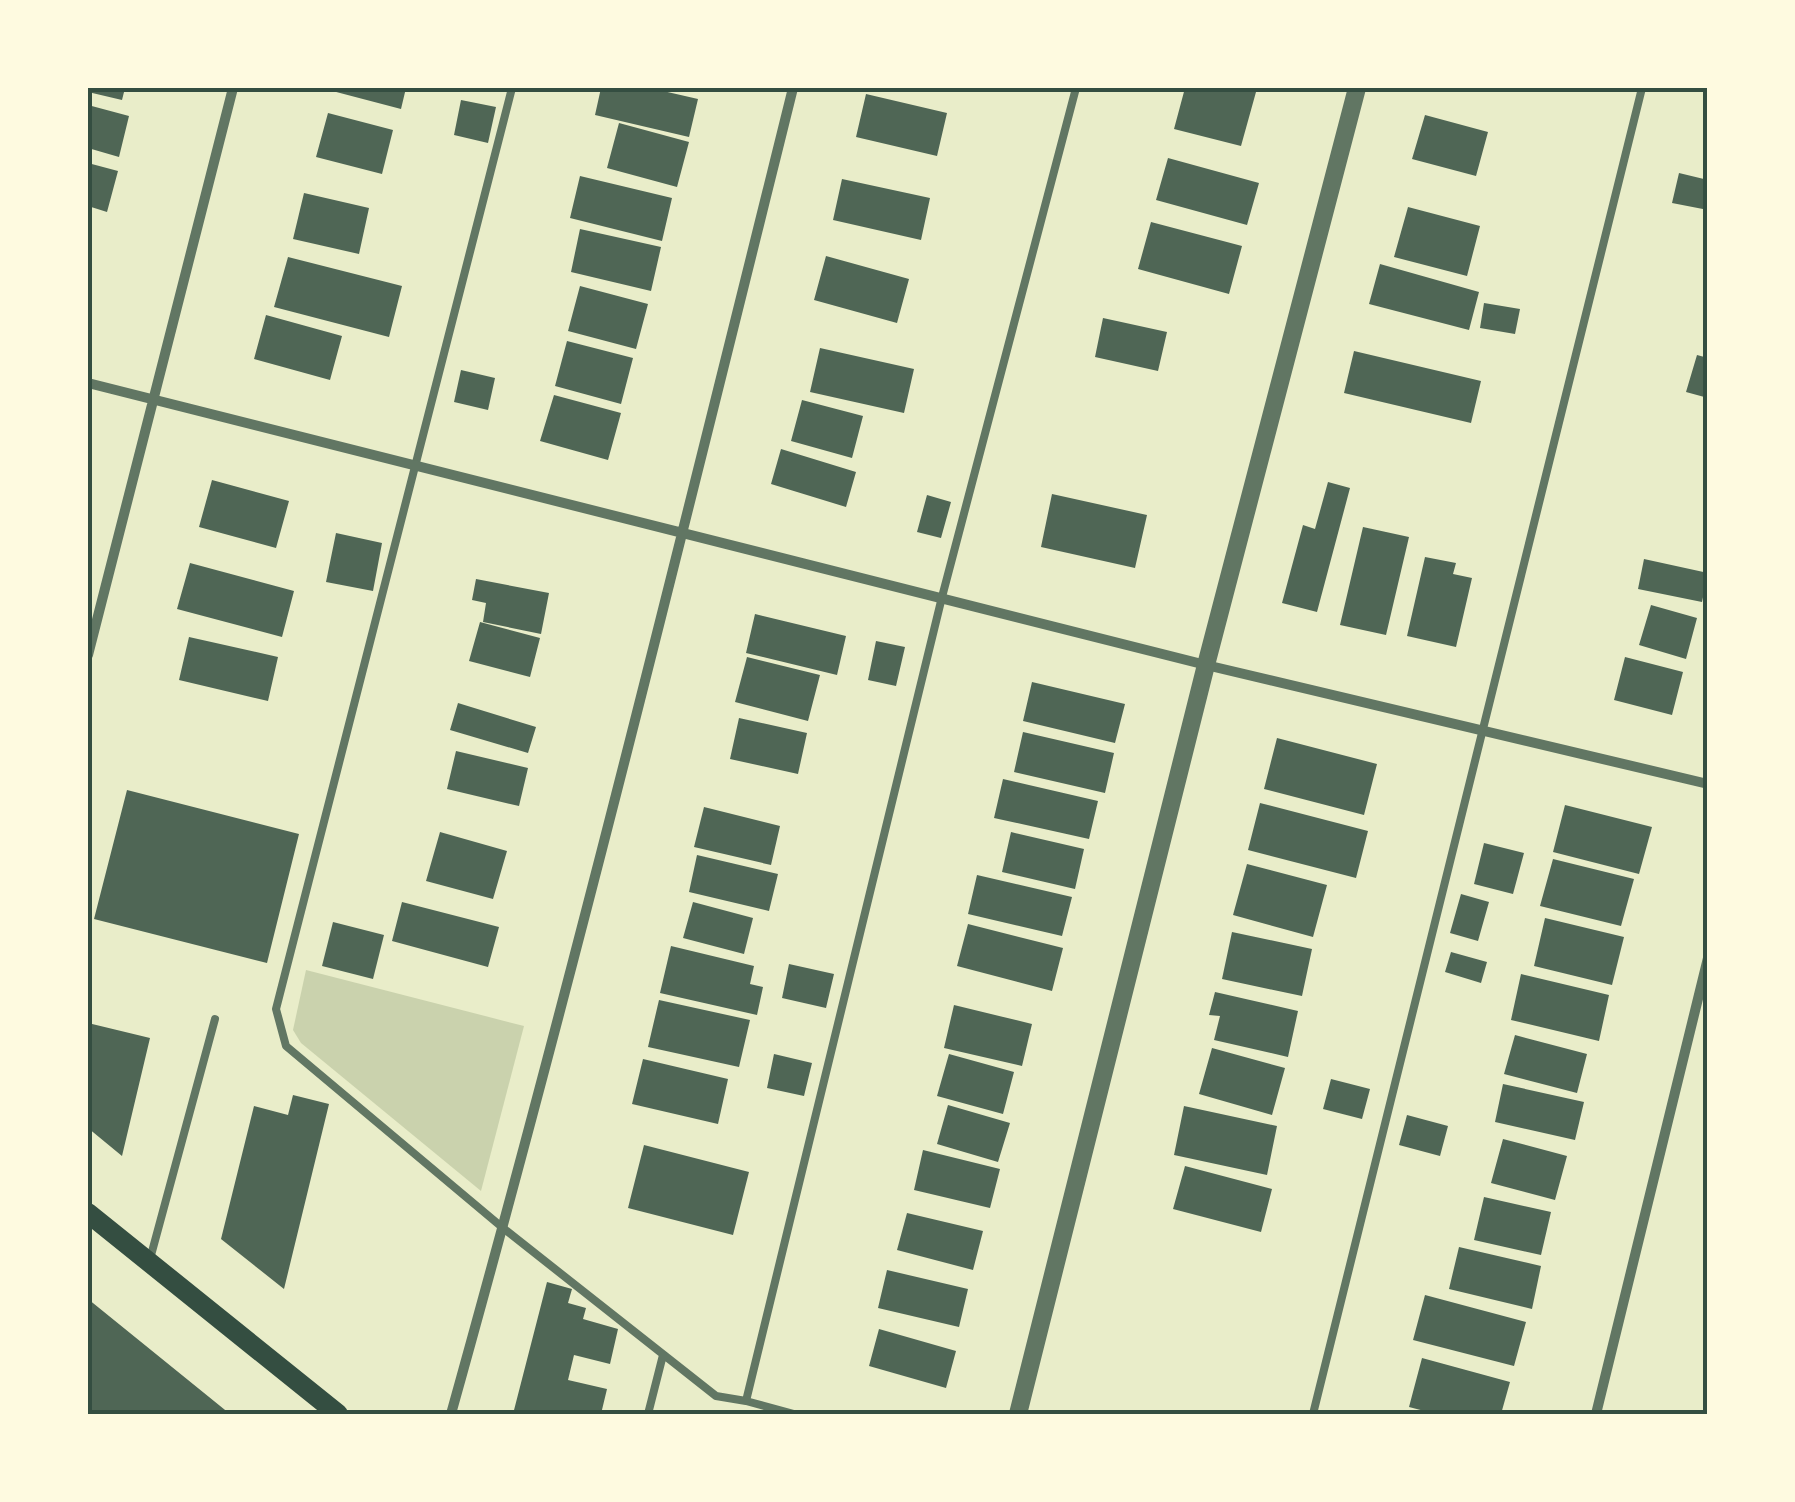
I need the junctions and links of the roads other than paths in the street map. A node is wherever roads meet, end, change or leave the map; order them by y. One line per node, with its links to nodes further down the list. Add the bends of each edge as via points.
1 (233, 88): 8 (street)
2 (512, 88): 9 (lane)
3 (793, 88): 10 (street)
4 (1076, 88): 11 (lane)
5 (1357, 88): 13 (street)
6 (1642, 88): 14 (lane)
7 (88, 383): 8 (street)
8 (153, 400): 9 (street); 12 (street)
9 (416, 464): 10 (street); 19 (lane, via 276,1010 286,1046)
10 (682, 534): 11 (street); 19 (street)
11 (942, 597): 13 (street); 22 (lane)
12 (88, 655)
13 (1206, 664): 14 (street); 27 (street)
14 (1484, 731): 15 (street); 28 (lane)
15 (1708, 784)
16 (1708, 958): 29 (street)
17 (215, 1018): 20 (lane)
18 (88, 1213): 20 (main road)
19 (503, 1228): 21 (lane); 24 (street)
20 (148, 1263): 23 (main road)
21 (663, 1355): 22 (lane, via 716,1396); 25 (lane)
22 (746, 1401): 26 (lane)
23 (338, 1414)
24 (452, 1414)
25 (648, 1414)
26 (794, 1414)
27 (1018, 1414)
28 (1313, 1414)
29 (1596, 1414)

